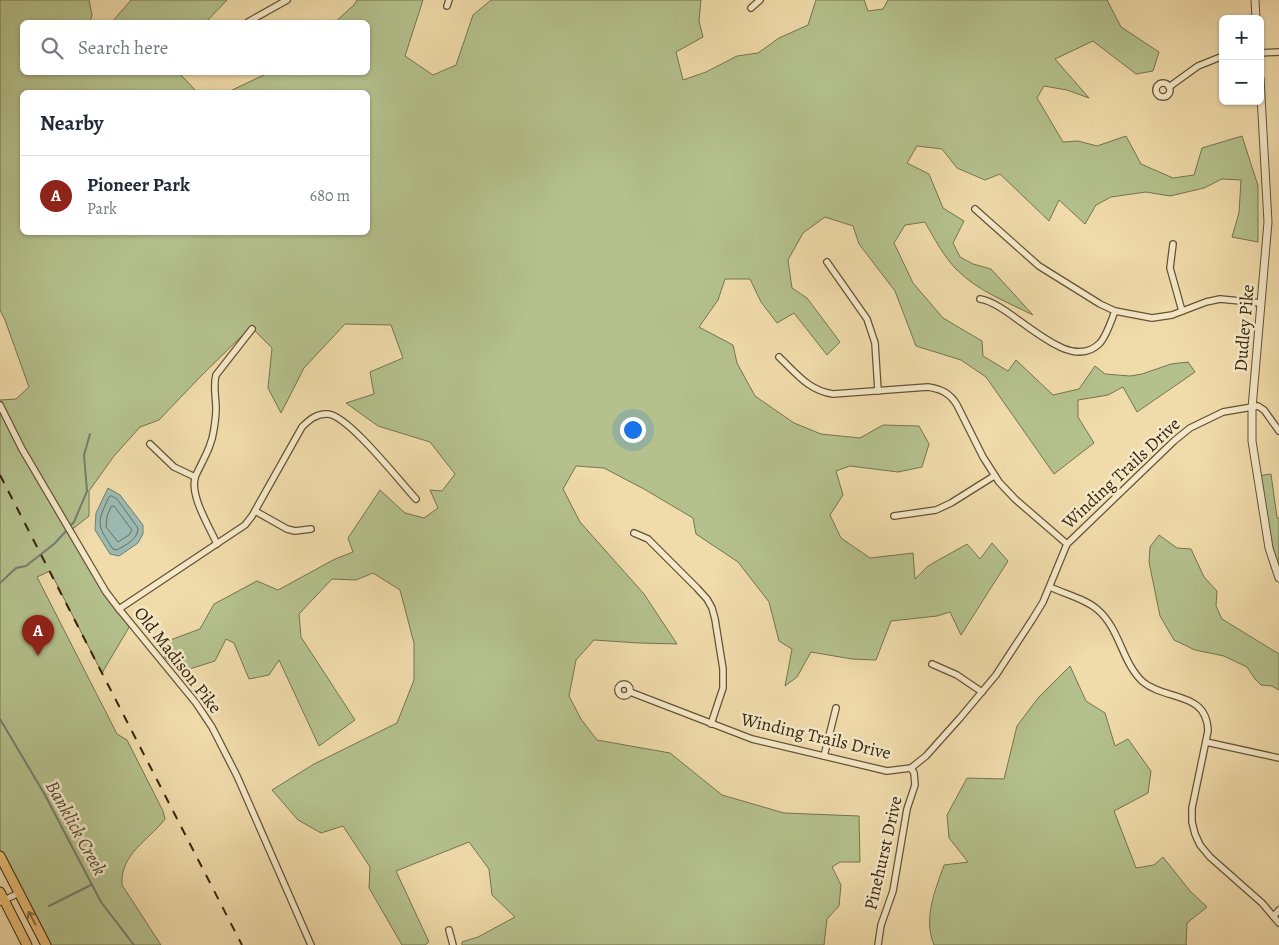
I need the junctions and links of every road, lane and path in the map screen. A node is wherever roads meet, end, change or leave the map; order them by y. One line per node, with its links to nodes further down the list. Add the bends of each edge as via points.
1 (287, 0): 6 (street)
2 (760, 0): 4 (street)
3 (1255, 0): 5 (street)
4 (751, 8)
5 (1256, 15)
6 (252, 20)
7 (1279, 52): 8 (street)
8 (1264, 53)
9 (1219, 58): 10 (street, via 1198,66)
10 (1170, 86)
11 (1262, 105): 16 (street, Dudley Pike, via 1268,222)
12 (975, 209): 17 (street, via 1039,266)
13 (1173, 244): 18 (street, via 1170,268)
14 (827, 262): 21 (street, via 866,318 873,335)
15 (980, 299): 17 (street, via 992,303 1052,343 1077,351 1099,344)
16 (1261, 303): 18 (street, via 1220,299); 23 (street, Dudley Pike)
17 (1115, 311): 18 (street, via 1152,318)
18 (1182, 311)
19 (252, 329): 27 (street, via 216,375 214,432)
20 (779, 357): 21 (street, via 807,385 821,392)
21 (878, 391): 26 (street, via 928,387 953,398)
22 (0, 405): 37 (street, Old Madison Pike, via 22,449)
23 (1252, 408): 24 (street, via 1258,406 1264,410); 34 (street, Winding Trails Drive, via 1223,412 1190,428); 35 (street, Dudley Pike, via 1257,476 1269,548)
24 (1279, 431)
25 (150, 444): 27 (street, via 174,467)
26 (994, 476): 30 (street, via 951,504 936,510); 34 (street, via 1015,499)
27 (195, 477): 33 (street, via 196,499)
28 (416, 500): 29 (street, via 351,427 328,414 310,419 302,427)
29 (255, 511): 31 (street, via 287,529); 33 (street, via 245,525)
30 (894, 516)
31 (311, 529)
32 (634, 533): 42 (street, via 648,539 698,588 712,608 723,688)
33 (217, 544): 37 (street)
34 (1068, 544): 36 (street, Winding Trails Drive)
35 (1279, 578)
36 (1050, 587): 40 (street, Winding Trails Drive, via 1032,620); 43 (street, via 1104,616 1135,672 1144,682 1200,707 1208,724)
37 (119, 609): 56 (street, Old Madison Pike, via 212,727)
38 (932, 664): 40 (street, via 957,675)
39 (630, 692): 42 (street, Winding Trails Drive)
40 (982, 692): 46 (street, Winding Trails Drive, via 926,756)
41 (836, 708): 44 (street)
42 (711, 724): 44 (street, Winding Trails Drive, via 752,739)
43 (1206, 742): 45 (street); 51 (street, via 1192,808 1195,834 1210,857)
44 (824, 756): 46 (street, Winding Trails Drive, via 887,771)
45 (1279, 758)
46 (911, 768): 58 (street, Pinehurst Drive, via 915,785 907,809 893,891 880,925)
47 (0, 856): 48 (main road)
48 (19, 893): 49 (street); 55 (main road, one-way to 48)
49 (1, 898): 54 (main road)
50 (1279, 910): 51 (street)
51 (1274, 916): 52 (street)
52 (1279, 923)
53 (449, 930): 57 (street)
54 (27, 945)
55 (46, 945)
56 (311, 945)
57 (453, 945)
58 (878, 945)

